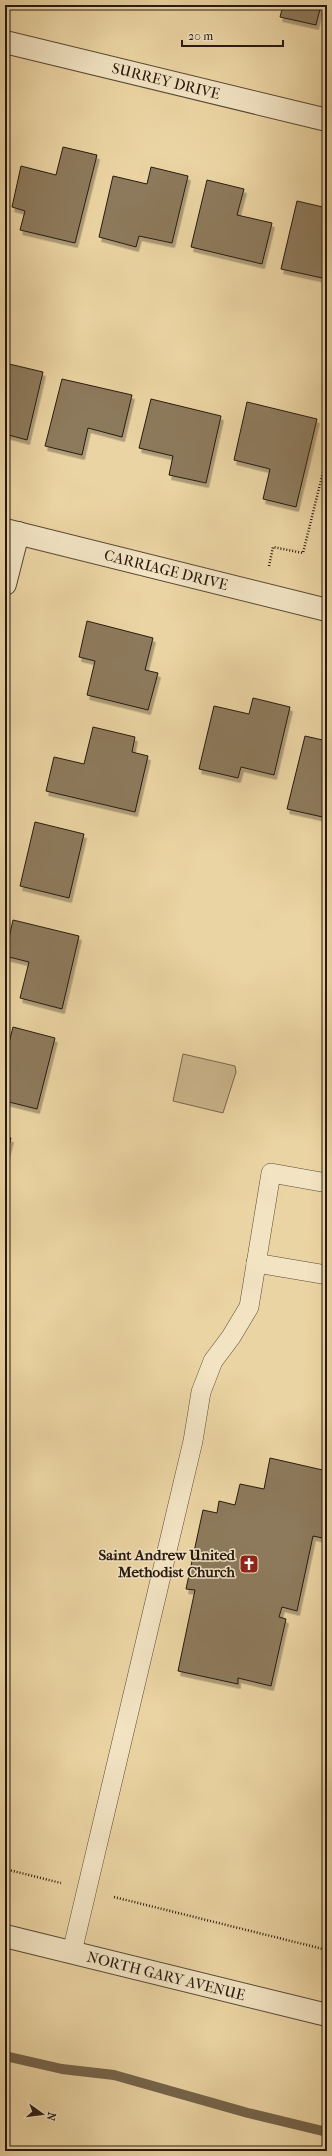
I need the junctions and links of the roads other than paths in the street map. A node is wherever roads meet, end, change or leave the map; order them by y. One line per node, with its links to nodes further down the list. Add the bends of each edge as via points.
1 (5, 42): 2 (street, SURREY DRIVE)
2 (327, 120)
3 (11, 531): 4 (street); 5 (street, CARRIAGE DRIVE)
4 (5, 584)
5 (327, 610)
6 (327, 1183): 7 (lane, via 271,1173)
7 (256, 1263): 8 (lane); 10 (lane, via 249,1307 213,1361 201,1392 193,1440)
8 (327, 1275)
9 (5, 1936): 10 (street, NORTH GARY AVENUE)
10 (72, 1952): 11 (street, NORTH GARY AVENUE)
11 (327, 2016)

